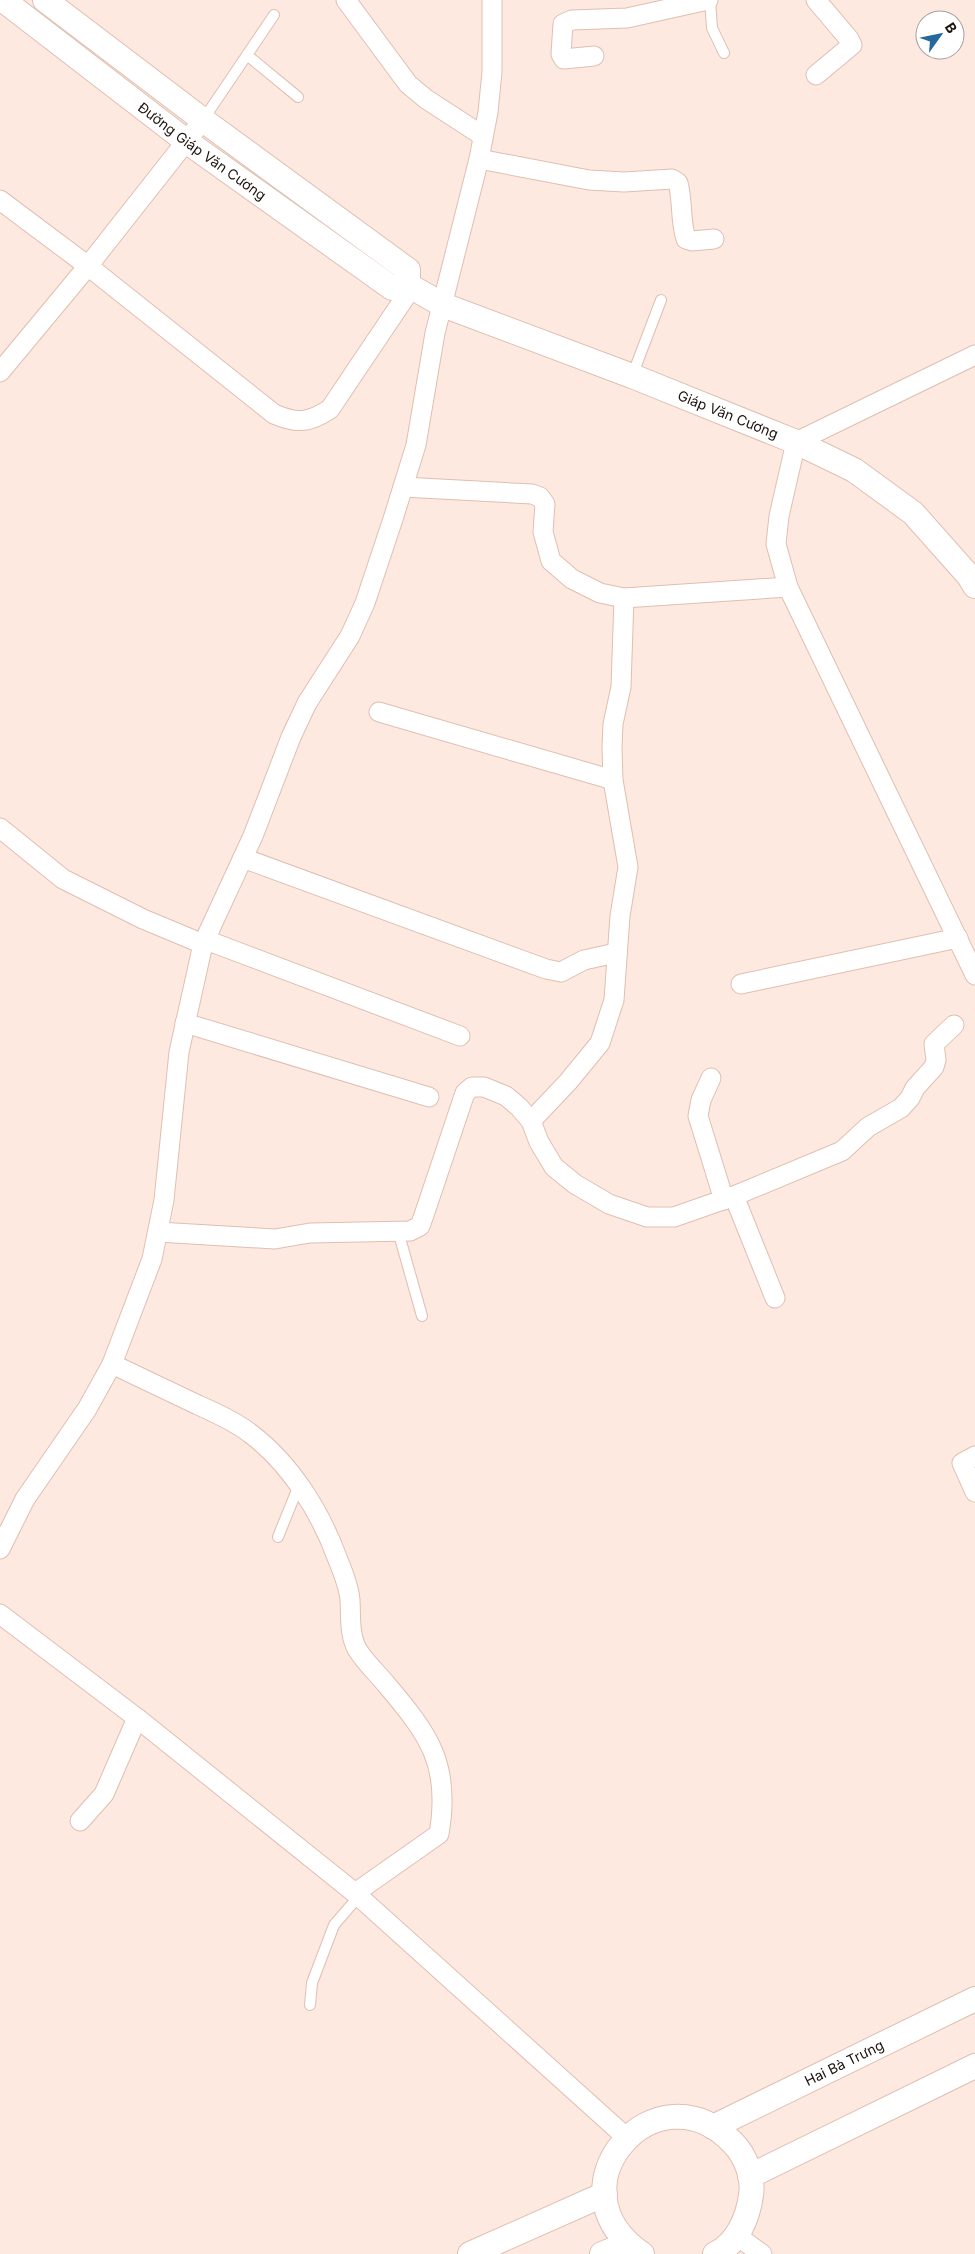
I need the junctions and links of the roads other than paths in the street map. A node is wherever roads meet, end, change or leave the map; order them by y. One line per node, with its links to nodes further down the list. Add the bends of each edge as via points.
1 (3, 0): 15 (street, Đường Giáp Văn Cương)
2 (45, 0): 13 (street, Đường Giáp Văn Cương)
3 (346, 0): 14 (street, via 408,84)
4 (492, 0): 14 (street, via 492,72)
5 (709, 0): 8 (lane, via 712,28); 10 (street, via 627,18 572,20 563,24 561,54 564,59)
6 (816, 0): 11 (street, via 852,45)
7 (274, 15): 9 (lane)
8 (724, 54)
9 (247, 55): 12 (lane); 13 (lane)
10 (594, 56)
11 (816, 75)
12 (298, 97)
13 (203, 120): 15 (street); 20 (street, Đường Giáp Văn Cương, via 408,270)
14 (483, 136): 16 (street)
15 (186, 141): 19 (street); 20 (street, Đường Giáp Văn Cương, via 392,288)
16 (478, 159): 18 (street, via 588,180 672,179 678,183 681,192 686,239); 22 (street)
17 (0, 200): 19 (street)
18 (714, 239)
19 (88, 266): 20 (street, via 274,414 304,421 330,409); 24 (street)
20 (410, 286): 22 (street, Đường Giáp Văn Cương)
21 (661, 300): 25 (lane)
22 (443, 306): 25 (street, Giáp Văn Cương); 27 (street, via 435,333 416,445)
23 (975, 355): 26 (street)
24 (0, 372)
25 (632, 376): 26 (street, Giáp Văn Cương)
26 (796, 442): 28 (street, Giáp Văn Cương, via 854,470 914,514); 29 (street, via 776,544)
27 (403, 487): 30 (street, via 540,497 545,504 543,532 551,561 572,579 600,593); 34 (street, via 365,603 350,636 307,703)
28 (975, 586)
29 (788, 587): 30 (street); 35 (street)
30 (624, 598): 32 (street, via 621,687 613,724)
31 (379, 712): 32 (street)
32 (613, 780): 37 (street, via 628,867)
33 (0, 828): 36 (street, via 63,879 143,919)
34 (244, 858): 36 (street); 37 (street, via 546,969 560,972 584,960)
35 (958, 938): 38 (street); 39 (street)
36 (204, 942): 40 (street); 42 (street)
37 (616, 953): 45 (street, via 614,1000 600,1043)
38 (975, 975)
39 (741, 984)
40 (185, 1022): 44 (street); 47 (street, via 178,1052)
41 (954, 1025): 46 (street, via 934,1044 934,1067 901,1108 868,1127 842,1151)
42 (460, 1036)
43 (710, 1078): 46 (street, via 698,1116)
44 (429, 1097)
45 (531, 1121): 46 (street, via 554,1167 609,1204 647,1217 674,1217); 48 (street, via 506,1096 484,1087 472,1087 465,1093 420,1226)
46 (729, 1198): 49 (street)
47 (158, 1232): 48 (street, via 275,1239 310,1233); 51 (street, via 152,1259)
48 (398, 1232): 50 (lane)
49 (775, 1298)
50 (422, 1316)
51 (112, 1364): 53 (street, via 250,1432 276,1454); 56 (street, via 87,1410 25,1499)
52 (975, 1456): 54 (street, via 962,1463)
53 (299, 1485): 55 (lane); 60 (street, via 338,1559 350,1598 351,1625 357,1648 415,1720 437,1759 443,1784 439,1834)
54 (975, 1492)
55 (278, 1537)
56 (0, 1549)
57 (0, 1614): 58 (street)
58 (137, 1718): 59 (street, via 104,1794); 60 (street)
59 (80, 1821)
60 (357, 1894): 62 (lane, via 334,1926 312,1984); 65 (street)
61 (975, 1999): 64 (street, Hai Bà Trưng)
62 (310, 2004)
63 (975, 2066): 66 (street)
64 (713, 2127): 65 (street, via 702,2121 679,2117 655,2120); 66 (street, via 723,2132 738,2149)
65 (627, 2138): 67 (street, via 615,2151 606,2174)
66 (750, 2176): 68 (street, via 752,2193 748,2215)
67 (605, 2194): 69 (street, via 612,2223); 70 (street)
68 (737, 2236): 72 (street); 73 (street)
69 (634, 2249): 71 (street)
70 (470, 2254)
71 (602, 2254)
72 (715, 2254)
73 (762, 2254)

